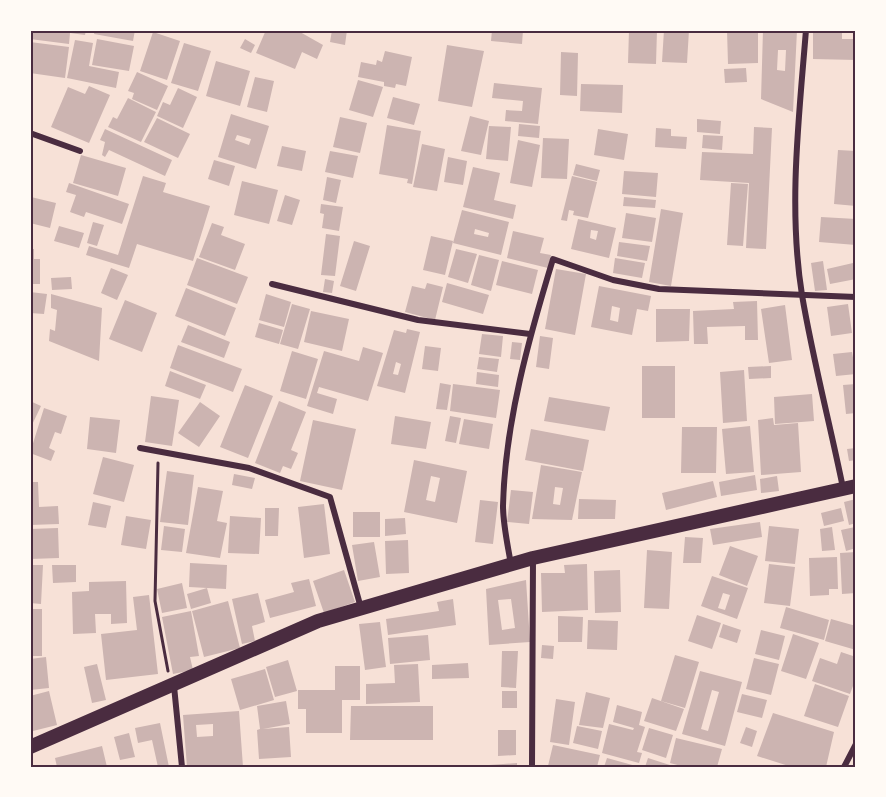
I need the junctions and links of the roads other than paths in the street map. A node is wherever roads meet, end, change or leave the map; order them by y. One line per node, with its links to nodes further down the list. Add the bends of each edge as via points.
1 (806, 30): 5 (street, via 797,144)
2 (30, 133): 3 (street)
3 (80, 151)
4 (272, 284): 7 (street, via 418,320)
5 (802, 295): 6 (street); 7 (street, via 659,289 614,280 553,259); 9 (street)
6 (856, 297)
7 (530, 334): 11 (street, via 508,449 504,496)
8 (140, 448): 12 (street, via 249,468 330,497)
9 (850, 487): 10 (main road)
10 (533, 558): 11 (main road); 17 (street)
11 (511, 566): 12 (main road)
12 (361, 609): 13 (main road, via 318,621)
13 (172, 687): 15 (main road); 16 (street)
14 (856, 744): 18 (street)
15 (30, 747)
16 (182, 767)
17 (532, 767)
18 (844, 767)

